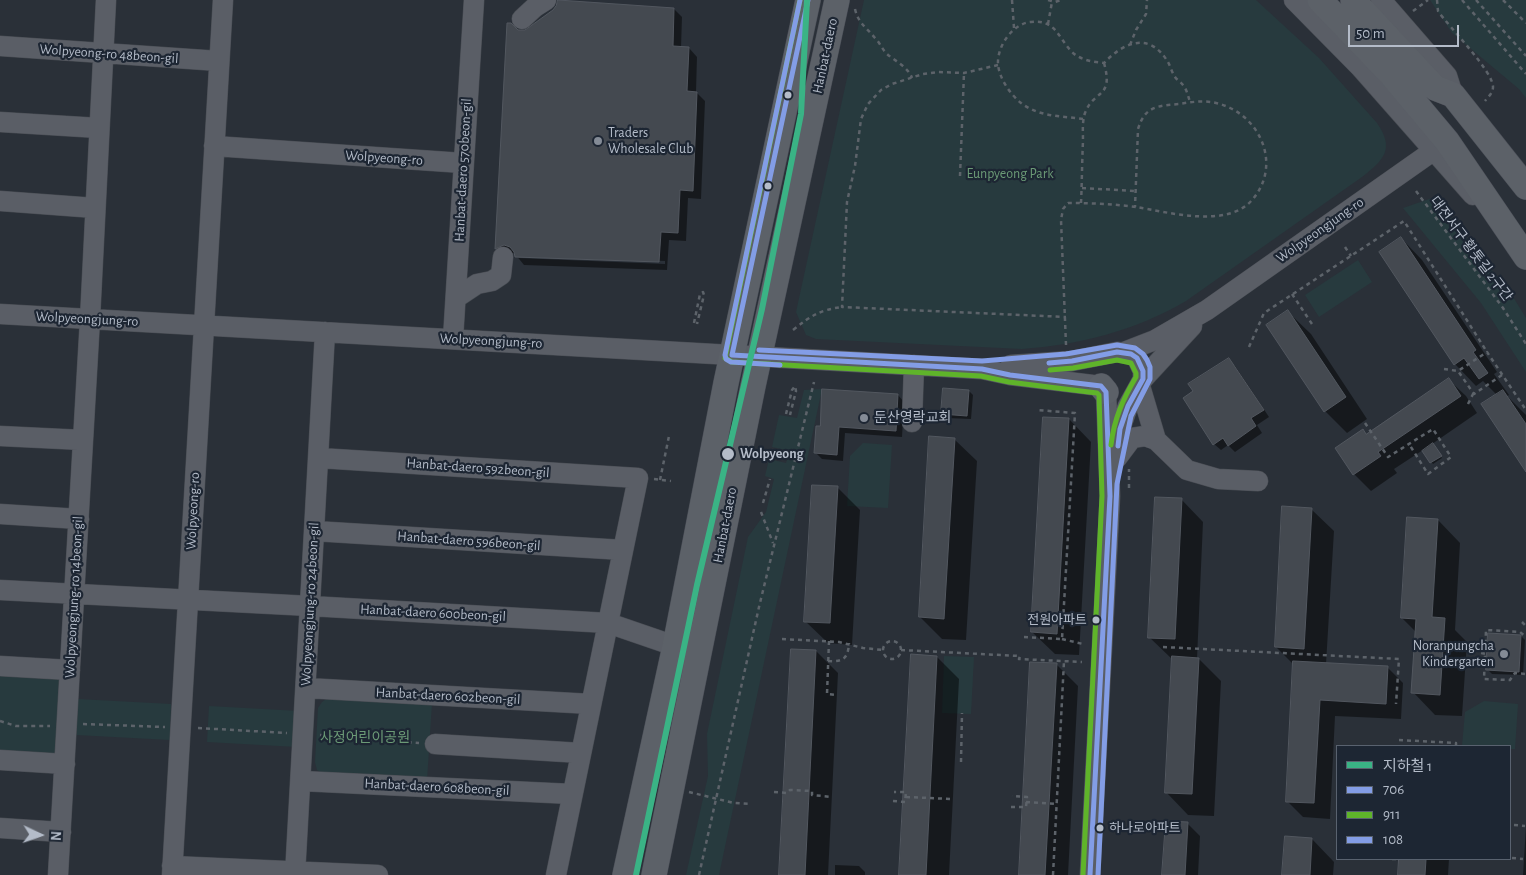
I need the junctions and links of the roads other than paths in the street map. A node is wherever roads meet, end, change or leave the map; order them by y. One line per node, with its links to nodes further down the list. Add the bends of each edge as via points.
1 (106, 0): 13 (street, Wolpyeongjung-ro 14beon-gil)
2 (223, 0): 14 (street, Wolpyeong-ro)
3 (474, 0): 20 (street, Hanbat-daero 570beon-gil)
4 (546, 0): 11 (street)
5 (808, 0): 35 (main road, Hanbat-daero)
6 (1294, 0): 19 (street, via 1361,68)
7 (1320, 0): 24 (main road, via 1390,73 1447,141)
8 (1353, 0): 15 (main road, via 1435,88)
9 (1381, 0): 15 (street, via 1446,76)
10 (846, 3): 36 (main road, Hanbat-daero)
11 (522, 19)
12 (0, 46): 13 (street, Wolpyeong-ro 48beon-gil)
13 (103, 54): 14 (street, Wolpyeong-ro 48beon-gil); 17 (street, Wolpyeongjung-ro 14beon-gil)
14 (219, 61): 18 (street, Wolpyeong-ro)
15 (1453, 95): 21 (main road)
16 (0, 122): 17 (street)
17 (99, 128): 23 (street, Wolpyeongjung-ro 14beon-gil)
18 (214, 146): 20 (street, Wolpyeong-ro); 31 (street, Wolpyeong-ro)
19 (1434, 151): 24 (street); 28 (street, Wolpyeongjung-ro)
20 (464, 163): 27 (street, Hanbat-daero 570beon-gil)
21 (1526, 188)
22 (0, 201): 23 (street)
23 (95, 208): 30 (street, Wolpyeongjung-ro 14beon-gil)
24 (1509, 231): 26 (main road)
25 (503, 257): 27 (street, via 502,275 477,284)
26 (1526, 257)
27 (456, 298): 33 (street, Hanbat-daero 570beon-gil)
28 (1207, 310): 34 (street, via 1155,340); 39 (street)
29 (0, 314): 30 (street, Wolpyeongjung-ro)
30 (90, 319): 31 (street, Wolpyeongjung-ro); 43 (street, Wolpyeongjung-ro 14beon-gil)
31 (204, 325): 32 (street, Wolpyeongjung-ro); 54 (street, Wolpyeong-ro)
32 (325, 332): 33 (street, Wolpyeongjung-ro); 44 (street, Wolpyeongjung-ro 24beon-gil)
33 (453, 339): 35 (street, Wolpyeongjung-ro)
34 (1117, 353): 38 (street, via 1072,361); 39 (street, via 1131,354 1141,364); 39 (street, via 1104,358 1098,372)
35 (732, 355): 36 (street, Wolpyeongjung-ro); 57 (main road, Hanbat-daero)
36 (759, 357): 37 (street, Wolpyeongjung-ro); 76 (main road, Hanbat-daero)
37 (914, 365): 38 (street, Wolpyeongjung-ro); 40 (street)
38 (982, 369): 39 (street)
39 (1125, 391): 42 (street); 45 (street); 47 (street, via 1108,405)
40 (912, 422)
41 (0, 436): 43 (street)
42 (1150, 438): 45 (street, via 1132,438); 46 (street, via 1187,470 1218,478)
43 (83, 440): 49 (street, Wolpyeongjung-ro 14beon-gil)
44 (318, 458): 50 (street, Wolpyeongjung-ro 24beon-gil); 51 (street, Hanbat-daero 592beon-gil, via 638,478)
45 (1116, 459): 47 (street)
46 (1258, 481)
47 (1110, 483): 77 (street)
48 (0, 514): 49 (street)
49 (79, 519): 53 (street, Wolpyeongjung-ro 14beon-gil)
50 (314, 531): 51 (street, Hanbat-daero 596beon-gil); 55 (street, Wolpyeongjung-ro 24beon-gil)
51 (623, 550): 56 (street)
52 (0, 590): 53 (street, Hanbat-daero 600beon-gil)
53 (74, 594): 54 (street, Hanbat-daero 600beon-gil); 59 (street, Wolpyeongjung-ro 14beon-gil)
54 (188, 599): 55 (street, Hanbat-daero 600beon-gil); 70 (street, Wolpyeong-ro)
55 (310, 606): 56 (street, Hanbat-daero 600beon-gil); 60 (street, Wolpyeongjung-ro 24beon-gil)
56 (608, 623): 57 (street, Hanbat-daero 600beon-gil); 61 (street)
57 (675, 646): 75 (main road, Hanbat-daero)
58 (0, 666): 59 (street)
59 (70, 670): 65 (street, Wolpyeongjung-ro 14beon-gil)
60 (306, 688): 61 (street, Hanbat-daero 602beon-gil); 66 (street, Wolpyeongjung-ro 24beon-gil)
61 (591, 704): 63 (street)
62 (435, 744): 63 (street)
63 (581, 753): 67 (street)
64 (0, 760): 65 (street)
65 (64, 764): 69 (street, Wolpyeongjung-ro 14beon-gil)
66 (301, 781): 67 (street, Hanbat-daero 608beon-gil); 71 (street, Wolpyeongjung-ro 24beon-gil)
67 (572, 794): 74 (street)
68 (0, 828): 69 (street)
69 (61, 832): 72 (street, Wolpyeongjung-ro 14beon-gil)
70 (172, 870): 71 (street)
71 (296, 873): 73 (street)
72 (58, 875)
73 (378, 875)
74 (556, 875)
75 (625, 875)
76 (654, 875)
77 (1090, 875)

